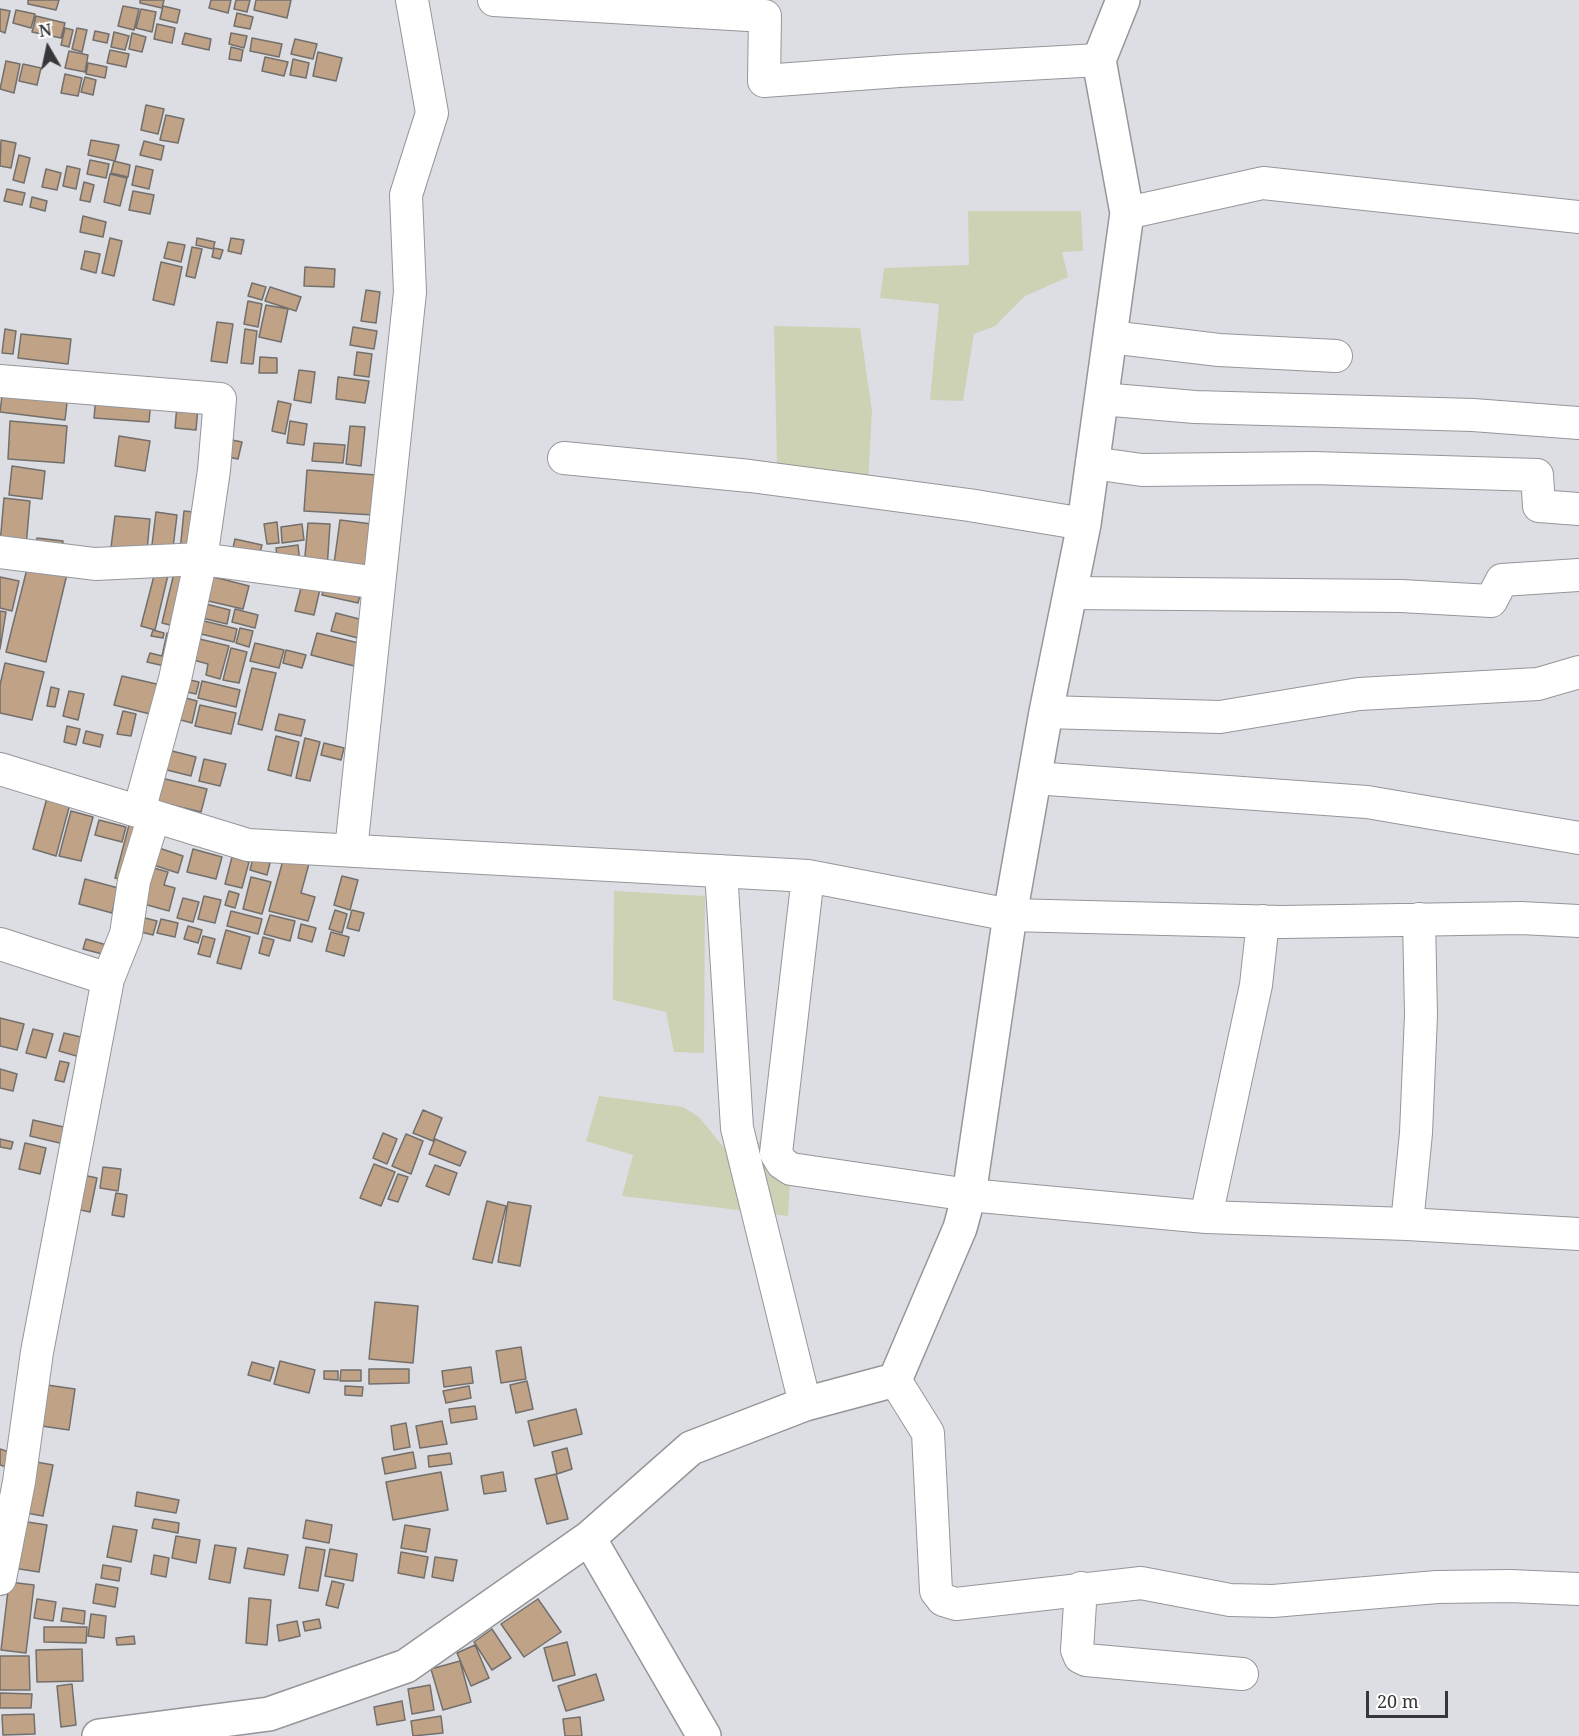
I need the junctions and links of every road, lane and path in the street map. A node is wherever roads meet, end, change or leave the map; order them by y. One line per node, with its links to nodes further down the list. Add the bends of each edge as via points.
1 (412, 0): 19 (street, via 432,113 406,195 410,292)
2 (494, 0): 4 (street, via 765,16 764,81)
3 (1123, 0): 4 (street)
4 (1099, 60): 5 (street)
5 (1127, 213): 6 (street, via 1263,183); 7 (street)
6 (1579, 217)
7 (1110, 337): 8 (street, via 1219,350); 10 (street)
8 (1336, 356)
9 (0, 381): 17 (street, via 220,399)
10 (1101, 399): 11 (street, via 1195,407 1473,415); 13 (street)
11 (1579, 423)
12 (564, 458): 15 (street, via 838,487)
13 (1092, 463): 14 (street, via 1142,470 1314,468 1537,475 1539,506); 15 (street)
14 (1579, 509)
15 (1084, 524): 20 (street)
16 (0, 552): 17 (street, via 95,564)
17 (201, 559): 19 (street); 25 (street)
18 (1579, 575): 20 (street, via 1502,580 1491,601 1401,596)
19 (379, 584): 27 (street)
20 (1071, 592): 22 (street)
21 (1579, 672): 22 (street, via 1538,684 1359,694 1220,717)
22 (1046, 712): 24 (street)
23 (0, 769): 25 (street)
24 (1034, 778): 26 (street, via 1367,802); 30 (street)
25 (146, 813): 27 (street, via 248,844); 35 (street, via 126,934)
26 (1579, 838)
27 (351, 850): 28 (street)
28 (721, 871): 29 (street); 41 (street, via 737,1128)
29 (808, 876): 30 (street); 36 (street, via 776,1154 791,1169)
30 (1010, 915): 32 (street); 36 (street)
31 (1419, 919): 32 (street); 33 (street); 38 (street, via 1421,1015)
32 (1263, 921): 37 (street, via 1256,986)
33 (1579, 921)
34 (0, 944): 35 (street)
35 (108, 978): 43 (street)
36 (969, 1195): 37 (street); 40 (street, via 960,1228)
37 (1206, 1217): 38 (street)
38 (1407, 1224): 39 (street)
39 (1579, 1234)
40 (895, 1380): 41 (street); 44 (street, via 928,1433 936,1591 943,1600 956,1604)
41 (805, 1404): 42 (street, via 691,1448)
42 (589, 1538): 47 (street, via 406,1666 269,1714); 48 (street)
43 (0, 1579)
44 (1081, 1588): 45 (street, via 1141,1583 1230,1600 1437,1587); 46 (street, via 1077,1650 1080,1657)
45 (1579, 1589)
46 (1242, 1674)
47 (99, 1736)
48 (704, 1736)

